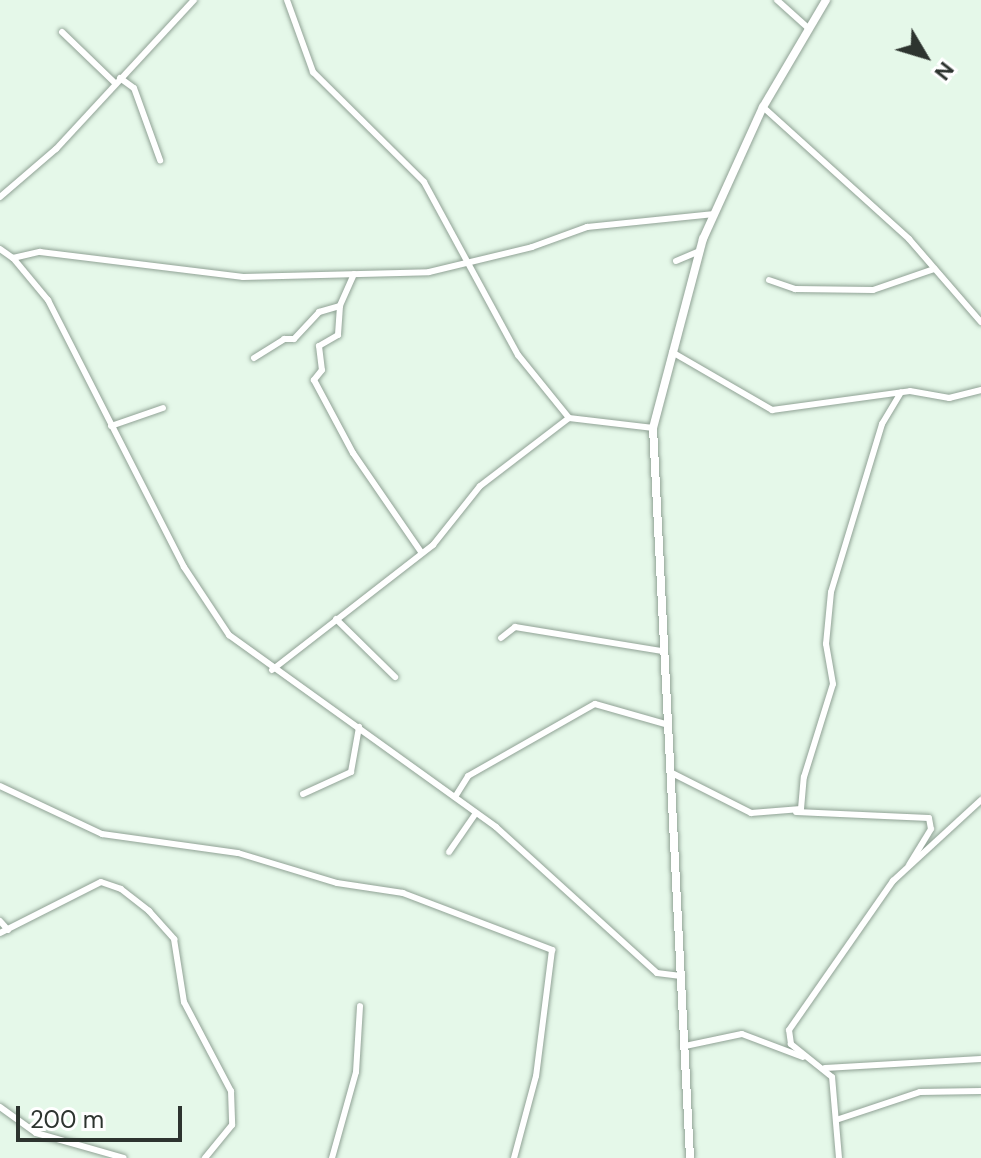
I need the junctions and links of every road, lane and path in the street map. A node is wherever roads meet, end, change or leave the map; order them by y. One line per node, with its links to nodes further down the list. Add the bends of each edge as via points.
1 (194, 0): 7 (street)
2 (287, 0): 16 (street, via 313,72 424,182)
3 (777, 0): 5 (street)
4 (826, 0): 5 (street)
5 (807, 27): 8 (street)
6 (62, 32): 7 (street)
7 (118, 80): 9 (street, via 134,88); 10 (street, via 56,149)
8 (763, 107): 11 (street); 17 (street, via 909,239)
9 (160, 160)
10 (0, 197)
11 (714, 214): 13 (street); 16 (street, via 587,227)
12 (0, 249): 14 (street)
13 (699, 251): 15 (street); 22 (street)
14 (13, 258): 18 (street, via 40,252 243,277); 28 (street, via 48,300)
15 (676, 261)
16 (470, 263): 18 (street, via 429,272); 27 (street, via 518,355)
17 (934, 269): 19 (street, via 873,290 795,289); 21 (street)
18 (354, 274): 20 (street)
19 (769, 280)
20 (340, 306): 23 (street, via 319,312 294,339 284,339); 30 (street, via 339,331 319,346 322,370 314,380 353,453)
21 (981, 322)
22 (671, 351): 25 (street, via 772,410); 29 (street)
23 (254, 358)
24 (981, 390): 25 (street, via 949,398)
25 (901, 392): 43 (street, via 882,424 831,592 826,644 833,684)
26 (163, 408): 28 (street)
27 (569, 418): 29 (street); 30 (street, via 480,486 449,528)
28 (111, 426): 34 (street, via 194,586 229,635)
29 (653, 428): 33 (street)
30 (421, 552): 31 (street)
31 (336, 619): 34 (street); 35 (street)
32 (501, 638): 33 (street, via 515,627)
33 (661, 651): 36 (street)
34 (272, 670): 37 (street)
35 (395, 677)
36 (665, 724): 38 (street); 41 (street, via 595,704 468,776)
37 (359, 727): 40 (street, via 351,772); 41 (street)
38 (670, 772): 43 (street, via 742,810); 50 (street)
39 (0, 786): 64 (street, via 102,834 238,853 337,883 403,893 552,950 536,1076)
40 (303, 794)
41 (455, 797): 44 (street)
42 (981, 800): 46 (street)
43 (796, 812): 46 (street, via 929,818 931,829)
44 (476, 813): 45 (street); 50 (street, via 538,861 647,966 666,977)
45 (449, 852)
46 (906, 870): 52 (street, via 792,1023)
47 (0, 921): 48 (street)
48 (8, 930): 49 (street); 62 (street, via 101,882 138,901 174,939 184,1002 227,1076 233,1107 232,1125)
49 (0, 933)
50 (681, 976): 53 (street)
51 (360, 1006): 63 (street, via 356,1072)
52 (789, 1042): 54 (street); 56 (street)
53 (685, 1046): 54 (street, via 742,1034); 65 (street)
54 (784, 1049): 56 (street)
55 (981, 1059): 57 (street)
56 (813, 1061): 57 (street)
57 (825, 1068): 60 (street, via 835,1086)
58 (981, 1091): 60 (street, via 920,1092)
59 (0, 1107): 61 (street, via 36,1133)
60 (839, 1119): 66 (street)
61 (124, 1158)
62 (205, 1158)
63 (332, 1158)
64 (514, 1158)
65 (690, 1158)
66 (839, 1158)

